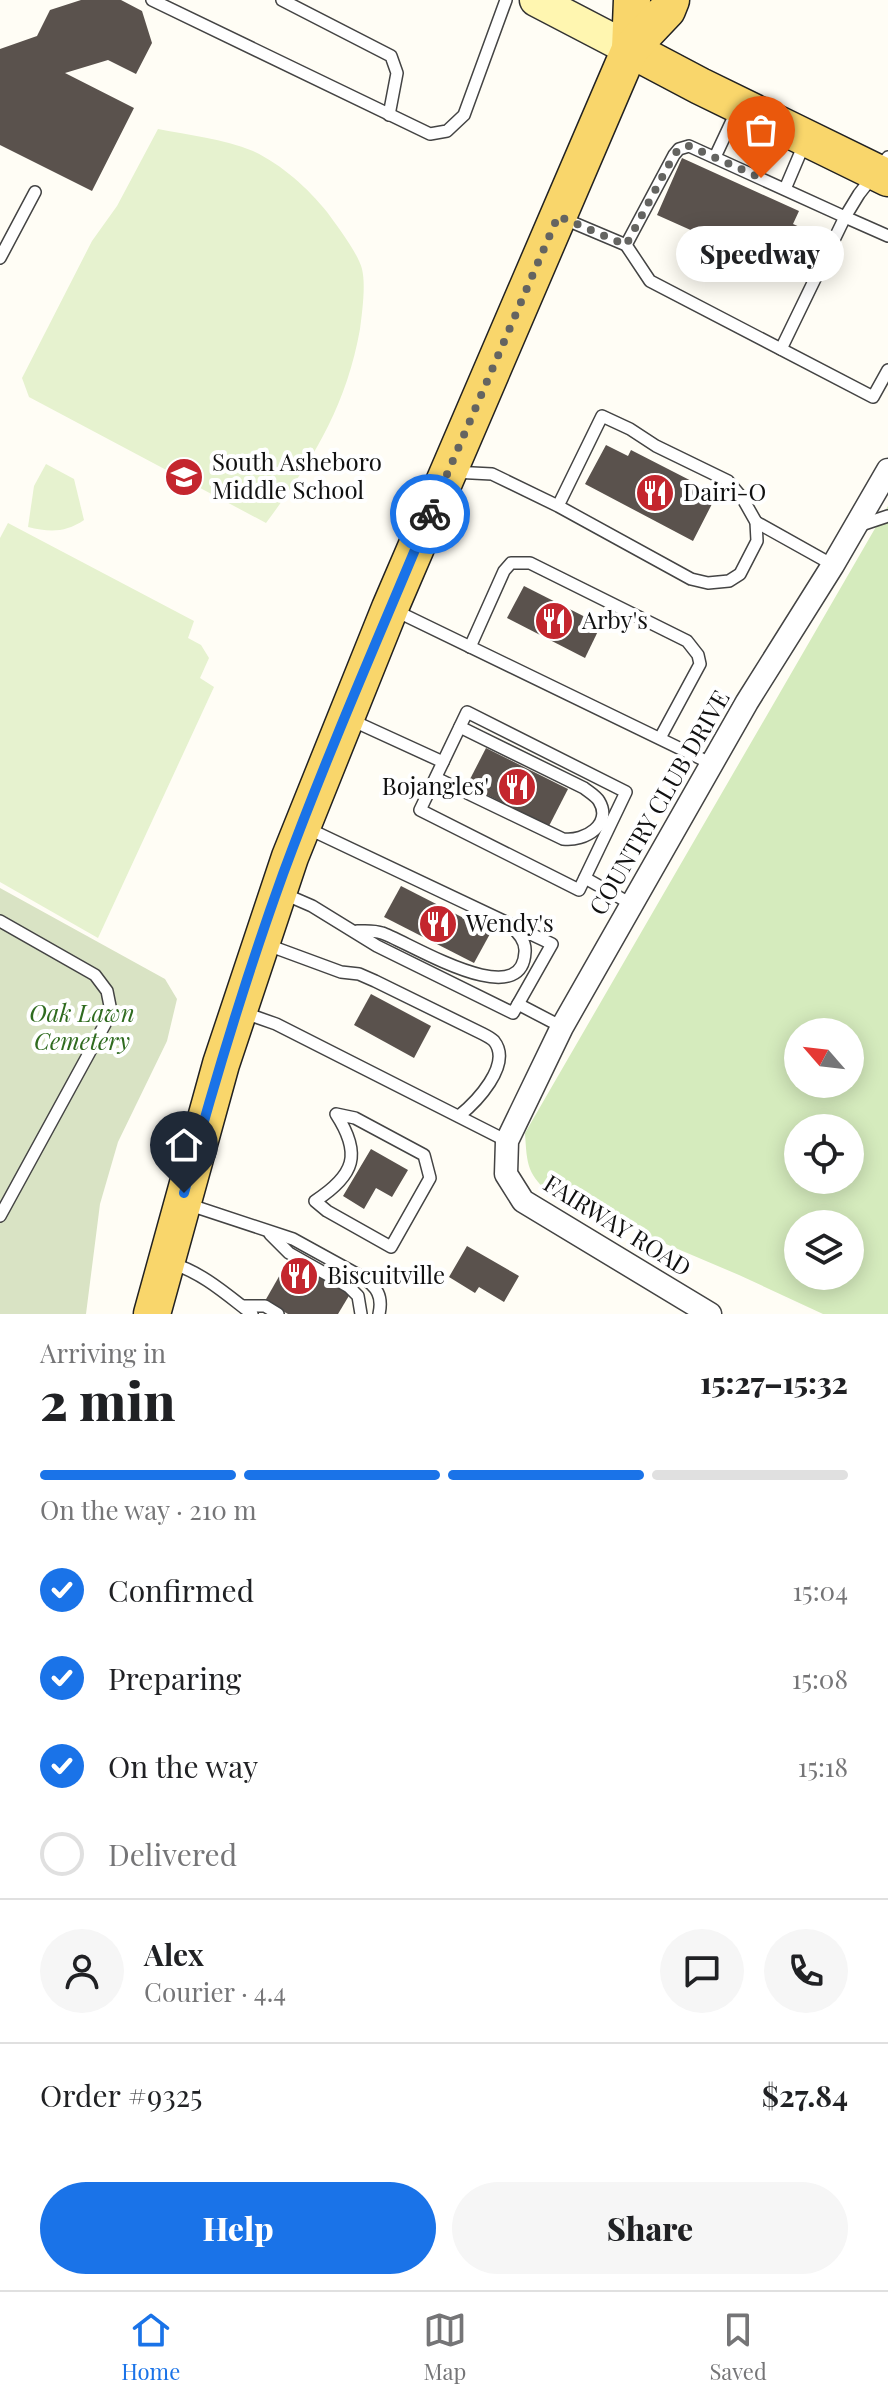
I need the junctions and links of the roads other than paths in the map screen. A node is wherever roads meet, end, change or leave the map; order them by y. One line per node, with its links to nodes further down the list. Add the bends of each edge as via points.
1 (152, 0): 9 (lane)
2 (282, 0): 9 (lane, via 391,56 397,73)
3 (506, 0): 9 (lane, via 464,115 447,131 430,134)
4 (536, 0): 7 (main road)
5 (632, 0): 7 (main road)
6 (671, 0): 7 (main road)
7 (630, 49): 8 (main road); 15 (main road)
8 (740, 105): 10 (main road); 11 (lane)
9 (389, 115)
10 (808, 137): 12 (main road); 13 (lane)
11 (715, 157): 13 (lane); 18 (lane, via 689,146 679,149)
12 (884, 169): 16 (lane)
13 (785, 189): 16 (lane)
14 (35, 192): 19 (lane)
15 (558, 216): 18 (lane); 23 (main road)
16 (845, 217): 17 (lane); 20 (lane)
17 (888, 236)
18 (626, 245): 20 (lane, via 650,281)
19 (0, 258)
20 (781, 349): 21 (lane, via 873,397)
21 (888, 370)
22 (888, 470): 27 (street, COUNTRY CLUB DRIVE)
23 (449, 471): 24 (lane, via 492,474); 29 (main road)
24 (558, 506): 26 (lane, via 691,579 708,583 740,574 757,541); 26 (lane, via 602,416 728,481)
25 (888, 516): 27 (lane)
26 (756, 522): 28 (lane)
27 (853, 529): 28 (street, COUNTRY CLUB DRIVE)
28 (833, 565): 35 (street, COUNTRY CLUB DRIVE)
29 (390, 608): 30 (lane); 31 (main road)
30 (470, 647): 33 (lane); 33 (lane, via 504,571 511,563 530,563 687,641 698,655 700,664)
31 (345, 717): 34 (lane); 37 (main road)
32 (460, 727): 34 (lane); 36 (lane, via 584,788 599,800 600,820 585,838 563,839); 38 (lane, via 467,712 626,792)
33 (660, 738): 35 (lane)
34 (443, 762): 36 (lane)
35 (712, 764): 40 (street, COUNTRY CLUB DRIVE)
36 (436, 778): 38 (lane, via 420,810 579,890)
37 (302, 825): 39 (main road); 41 (lane)
38 (585, 878): 40 (lane)
39 (277, 891): 43 (lane); 44 (main road)
40 (633, 905): 47 (street, COUNTRY CLUB DRIVE)
41 (506, 920): 43 (lane, via 525,953 516,972 496,978 379,932); 45 (lane, via 552,944)
42 (0, 921): 53 (lane, via 95,975 110,1006)
43 (357, 931): 45 (lane, via 513,1013)
44 (260, 943): 46 (main road); 48 (lane, via 359,974 494,1042 498,1066 477,1101)
45 (518, 1004): 47 (lane)
46 (237, 1011): 48 (lane, via 276,1024); 52 (main road)
47 (562, 1027): 49 (street, COUNTRY CLUB DRIVE)
48 (459, 1116): 49 (lane)
49 (507, 1141): 50 (street, COUNTRY CLUB DRIVE)
50 (506, 1174): 61 (street, FAIRWAY ROAD, via 523,1201)
51 (315, 1201): 51 (lane, via 343,1178 353,1161 336,1114 355,1118 424,1155 430,1178 391,1247)
52 (181, 1203): 54 (lane); 55 (main road)
53 (0, 1216)
54 (269, 1233): 59 (lane, via 289,1253 349,1287 358,1296); 60 (lane, via 293,1239 373,1285 380,1295)
55 (167, 1262): 56 (lane, via 207,1279); 57 (main road)
56 (247, 1310): 58 (lane, via 265,1306)
57 (152, 1314)
58 (278, 1314)
59 (361, 1314)
60 (379, 1314)
61 (710, 1314)

